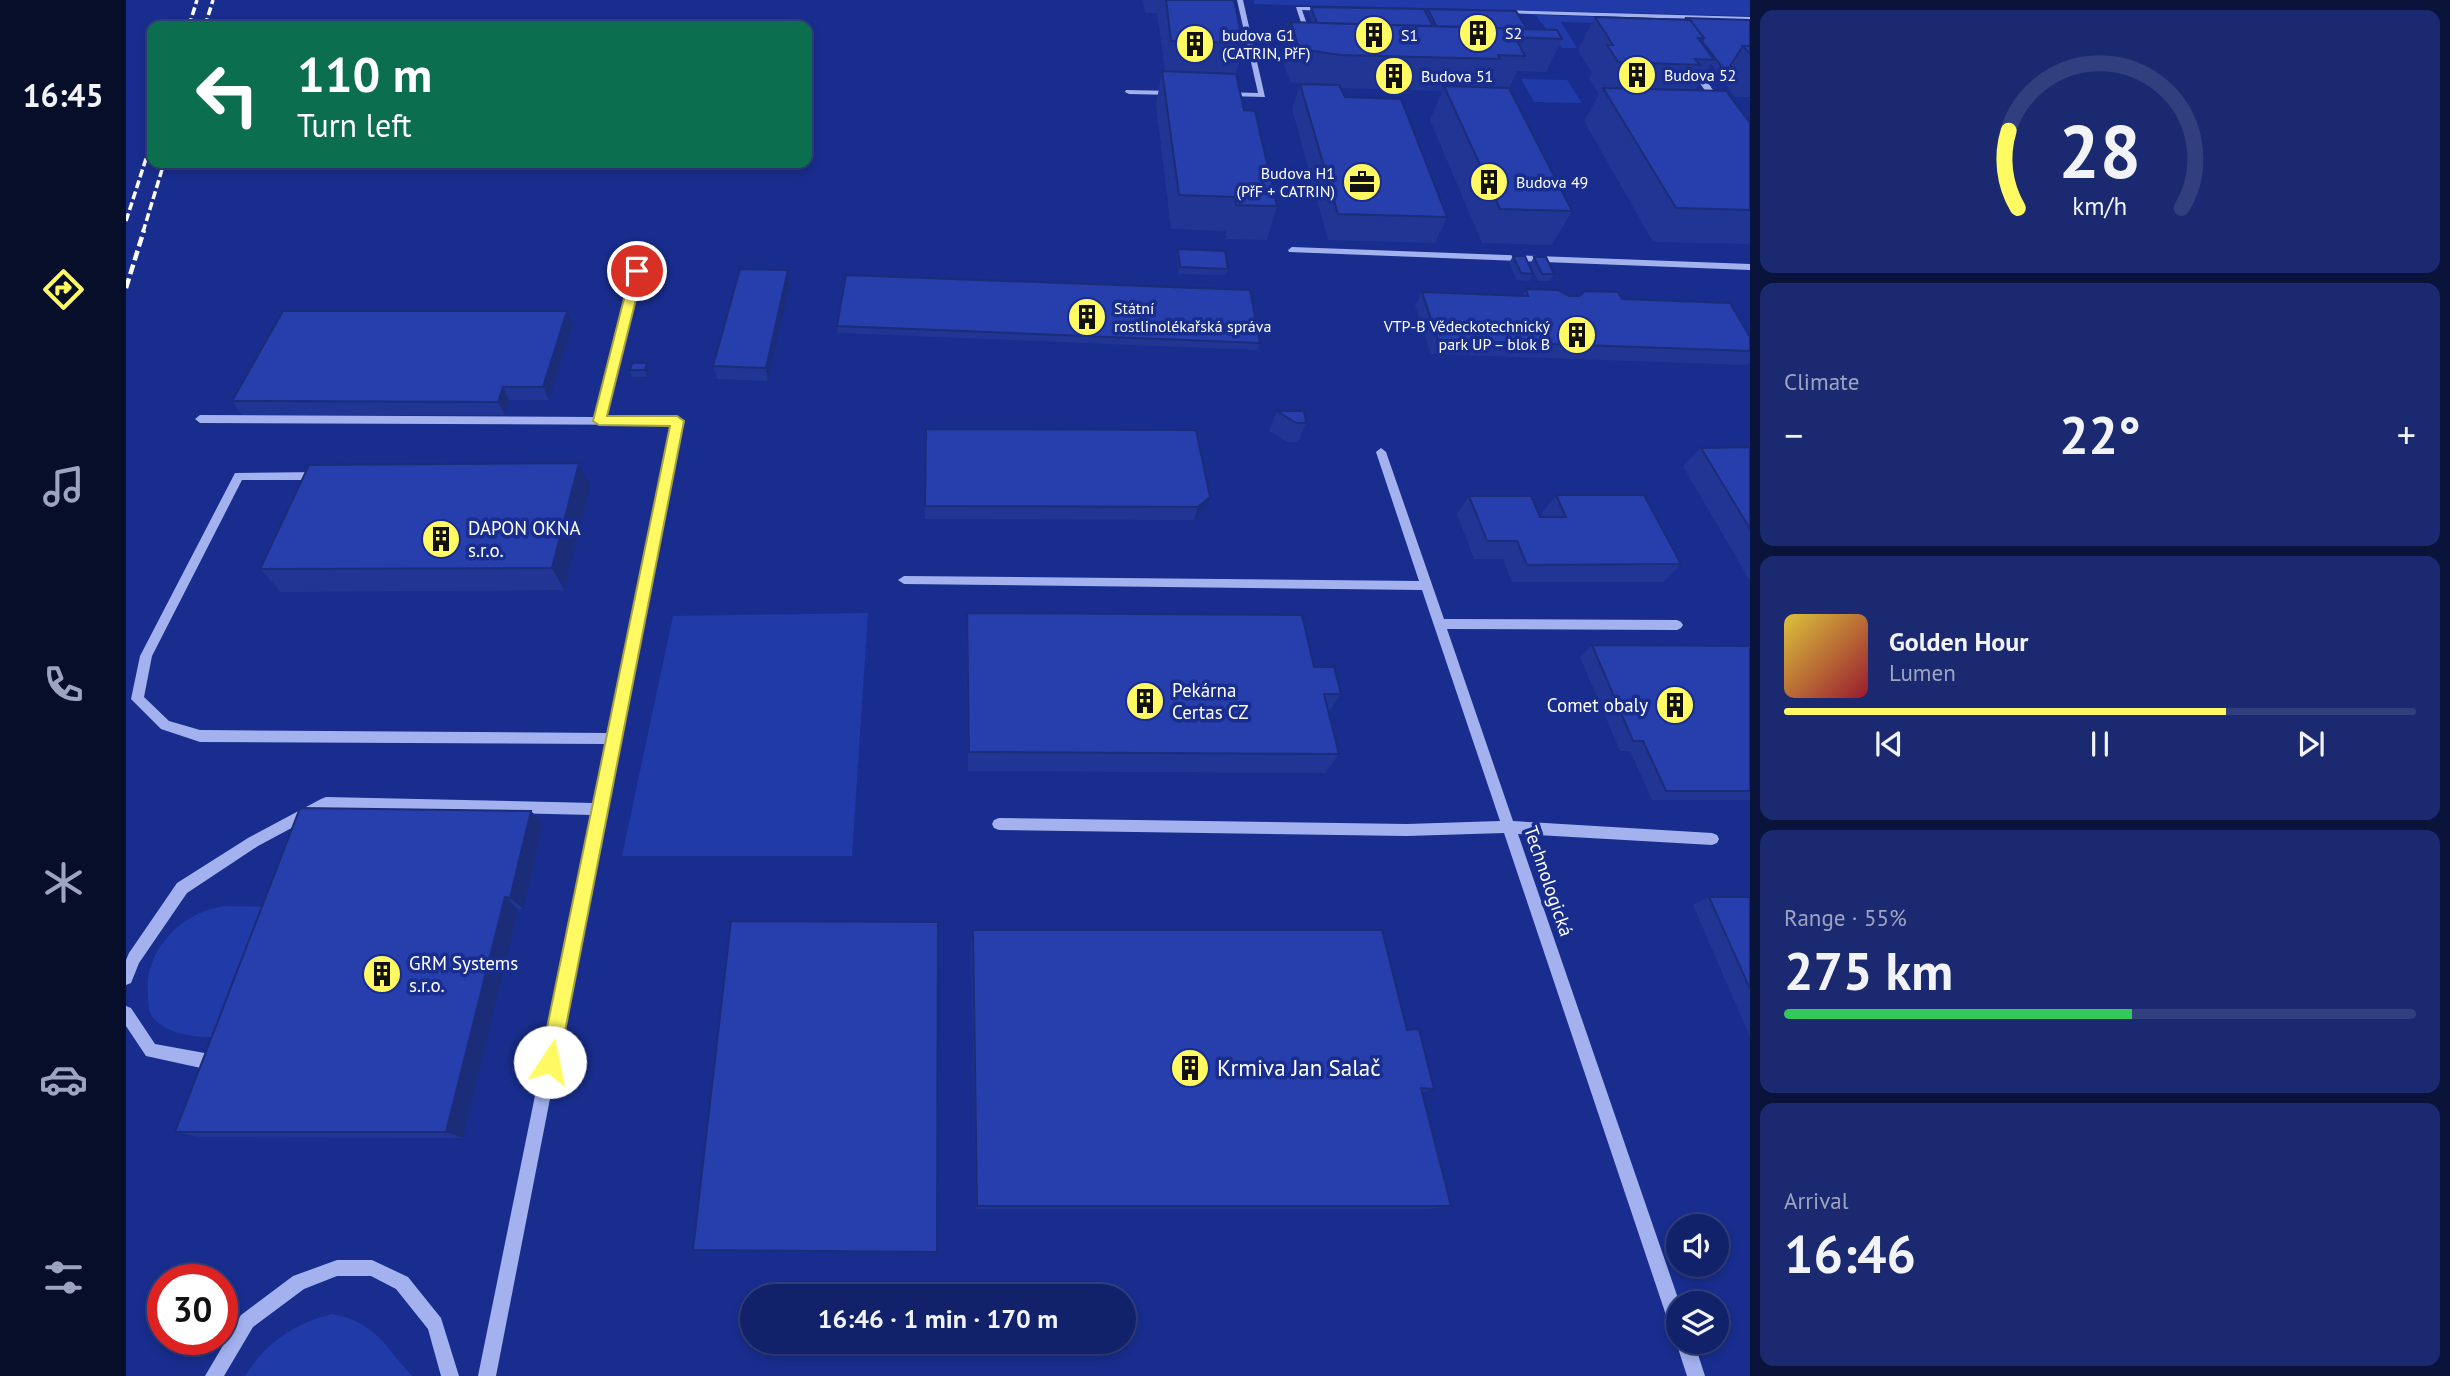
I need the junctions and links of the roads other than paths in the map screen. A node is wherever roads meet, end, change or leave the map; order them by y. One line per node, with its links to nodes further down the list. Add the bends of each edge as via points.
1 (1240, 0): 11 (street, via 1262,95)
2 (1339, 9): 7 (street, via 1298,8)
3 (1488, 12): 4 (street)
4 (1666, 16): 5 (street); 6 (street)
5 (1750, 19)
6 (1673, 28)
7 (1312, 45)
8 (1685, 52): 12 (street)
9 (1129, 92): 10 (street)
10 (1177, 93)
11 (1213, 94)
12 (1722, 108)
13 (643, 246): 17 (street)
14 (1292, 250): 15 (street)
15 (1750, 267)
16 (200, 419): 17 (street)
17 (599, 421): 24 (street, via 677,421)
18 (1381, 452): 21 (street, Technologická)
19 (335, 476): 24 (street, via 239,476 146,656 137,699 156,717 165,725 200,736)
20 (904, 580): 21 (street)
21 (1427, 586): 22 (street, Technologická)
22 (1439, 624): 23 (street); 27 (street, Technologická)
23 (1677, 625)
24 (614, 739): 25 (street)
25 (600, 808): 29 (street, via 326,803 253,842 182,888 134,958); 36 (street)
26 (999, 824): 27 (street, via 1407,830)
27 (1509, 827): 28 (street); 32 (street, Technologická)
28 (1713, 839)
29 (126, 978)
30 (126, 1013): 31 (lane, via 150,1051)
31 (210, 1062)
32 (1667, 1291)
33 (1689, 1354): 37 (street)
34 (214, 1376): 35 (street, via 247,1321 299,1282 337,1268 372,1268 402,1283 435,1324)
35 (450, 1376)
36 (487, 1376)
37 (1696, 1376)

